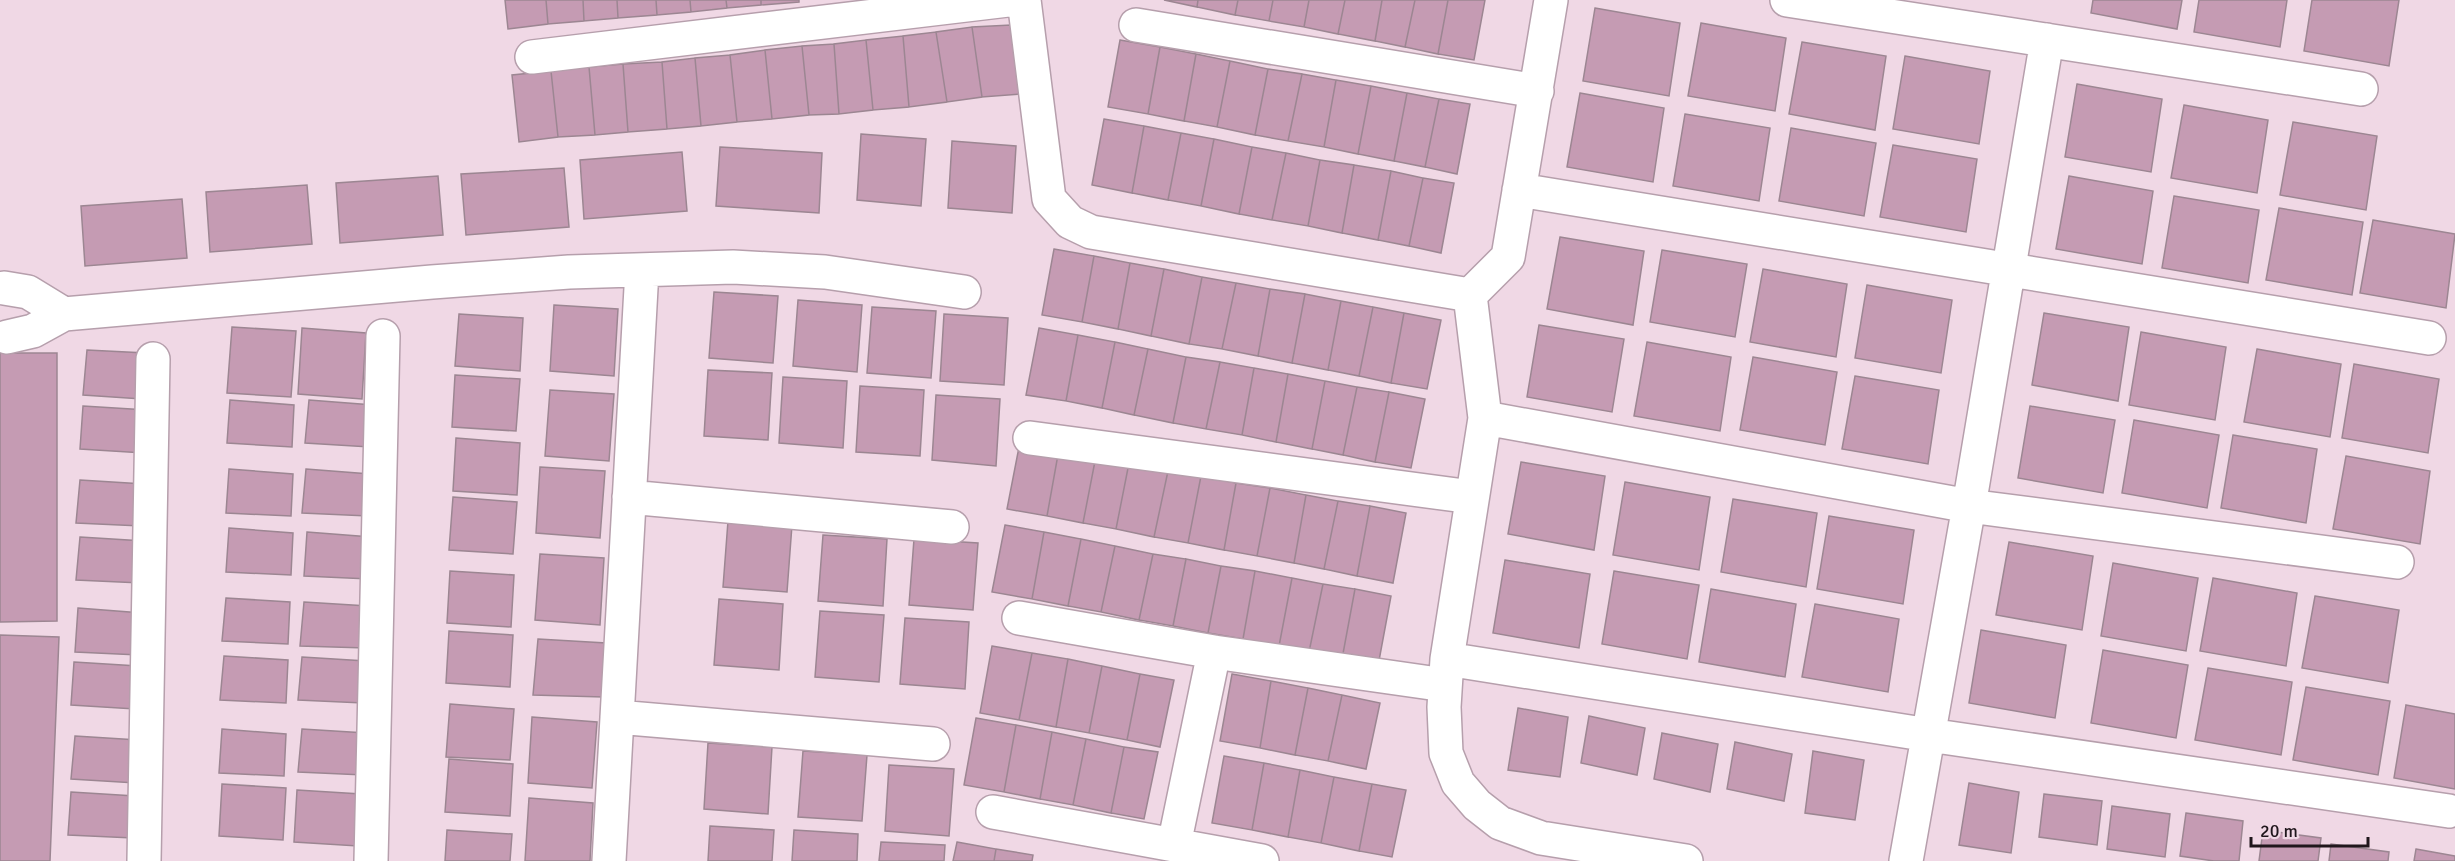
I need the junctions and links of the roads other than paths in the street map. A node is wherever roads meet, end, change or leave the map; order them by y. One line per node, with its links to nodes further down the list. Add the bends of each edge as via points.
1 (1008, 0): 7 (street)
2 (1024, 0): 15 (street, via 1049,199 1070,222 1091,232)
3 (1551, 0): 9 (street)
4 (1787, 0): 6 (street)
5 (1136, 25): 9 (street)
6 (2047, 40): 8 (street); 11 (street)
7 (532, 57)
8 (2361, 89)
9 (1537, 91): 10 (street)
10 (1519, 190): 11 (street); 15 (street, via 1508,257)
11 (2008, 268): 19 (street); 25 (street)
12 (642, 270): 14 (street, via 734,267 825,272); 16 (street, via 432,282); 23 (street)
13 (4, 288): 16 (street, via 28,292)
14 (964, 292)
15 (1470, 295): 21 (street)
16 (64, 315): 18 (street, via 33,331)
17 (383, 336): 38 (street)
18 (7, 337)
19 (2429, 338)
20 (153, 359): 37 (street)
21 (1485, 418): 24 (street); 25 (street)
22 (1030, 438): 24 (street)
23 (630, 497): 26 (street); 31 (street)
24 (1472, 497): 30 (street)
25 (1969, 506): 27 (street); 32 (street)
26 (952, 527)
27 (2397, 562)
28 (1020, 618): 29 (street)
29 (1214, 652): 30 (street); 36 (street)
30 (1446, 672): 32 (street); 41 (street, via 1446,753 1458,783 1477,805 1500,823 1541,838)
31 (617, 717): 33 (street); 39 (street)
32 (1929, 735): 34 (street); 42 (street)
33 (933, 744)
34 (2450, 811)
35 (993, 812): 36 (street)
36 (1174, 845): 40 (street)
37 (144, 861)
38 (371, 861)
39 (609, 861)
40 (1262, 861)
41 (1686, 861)
42 (1906, 861)

